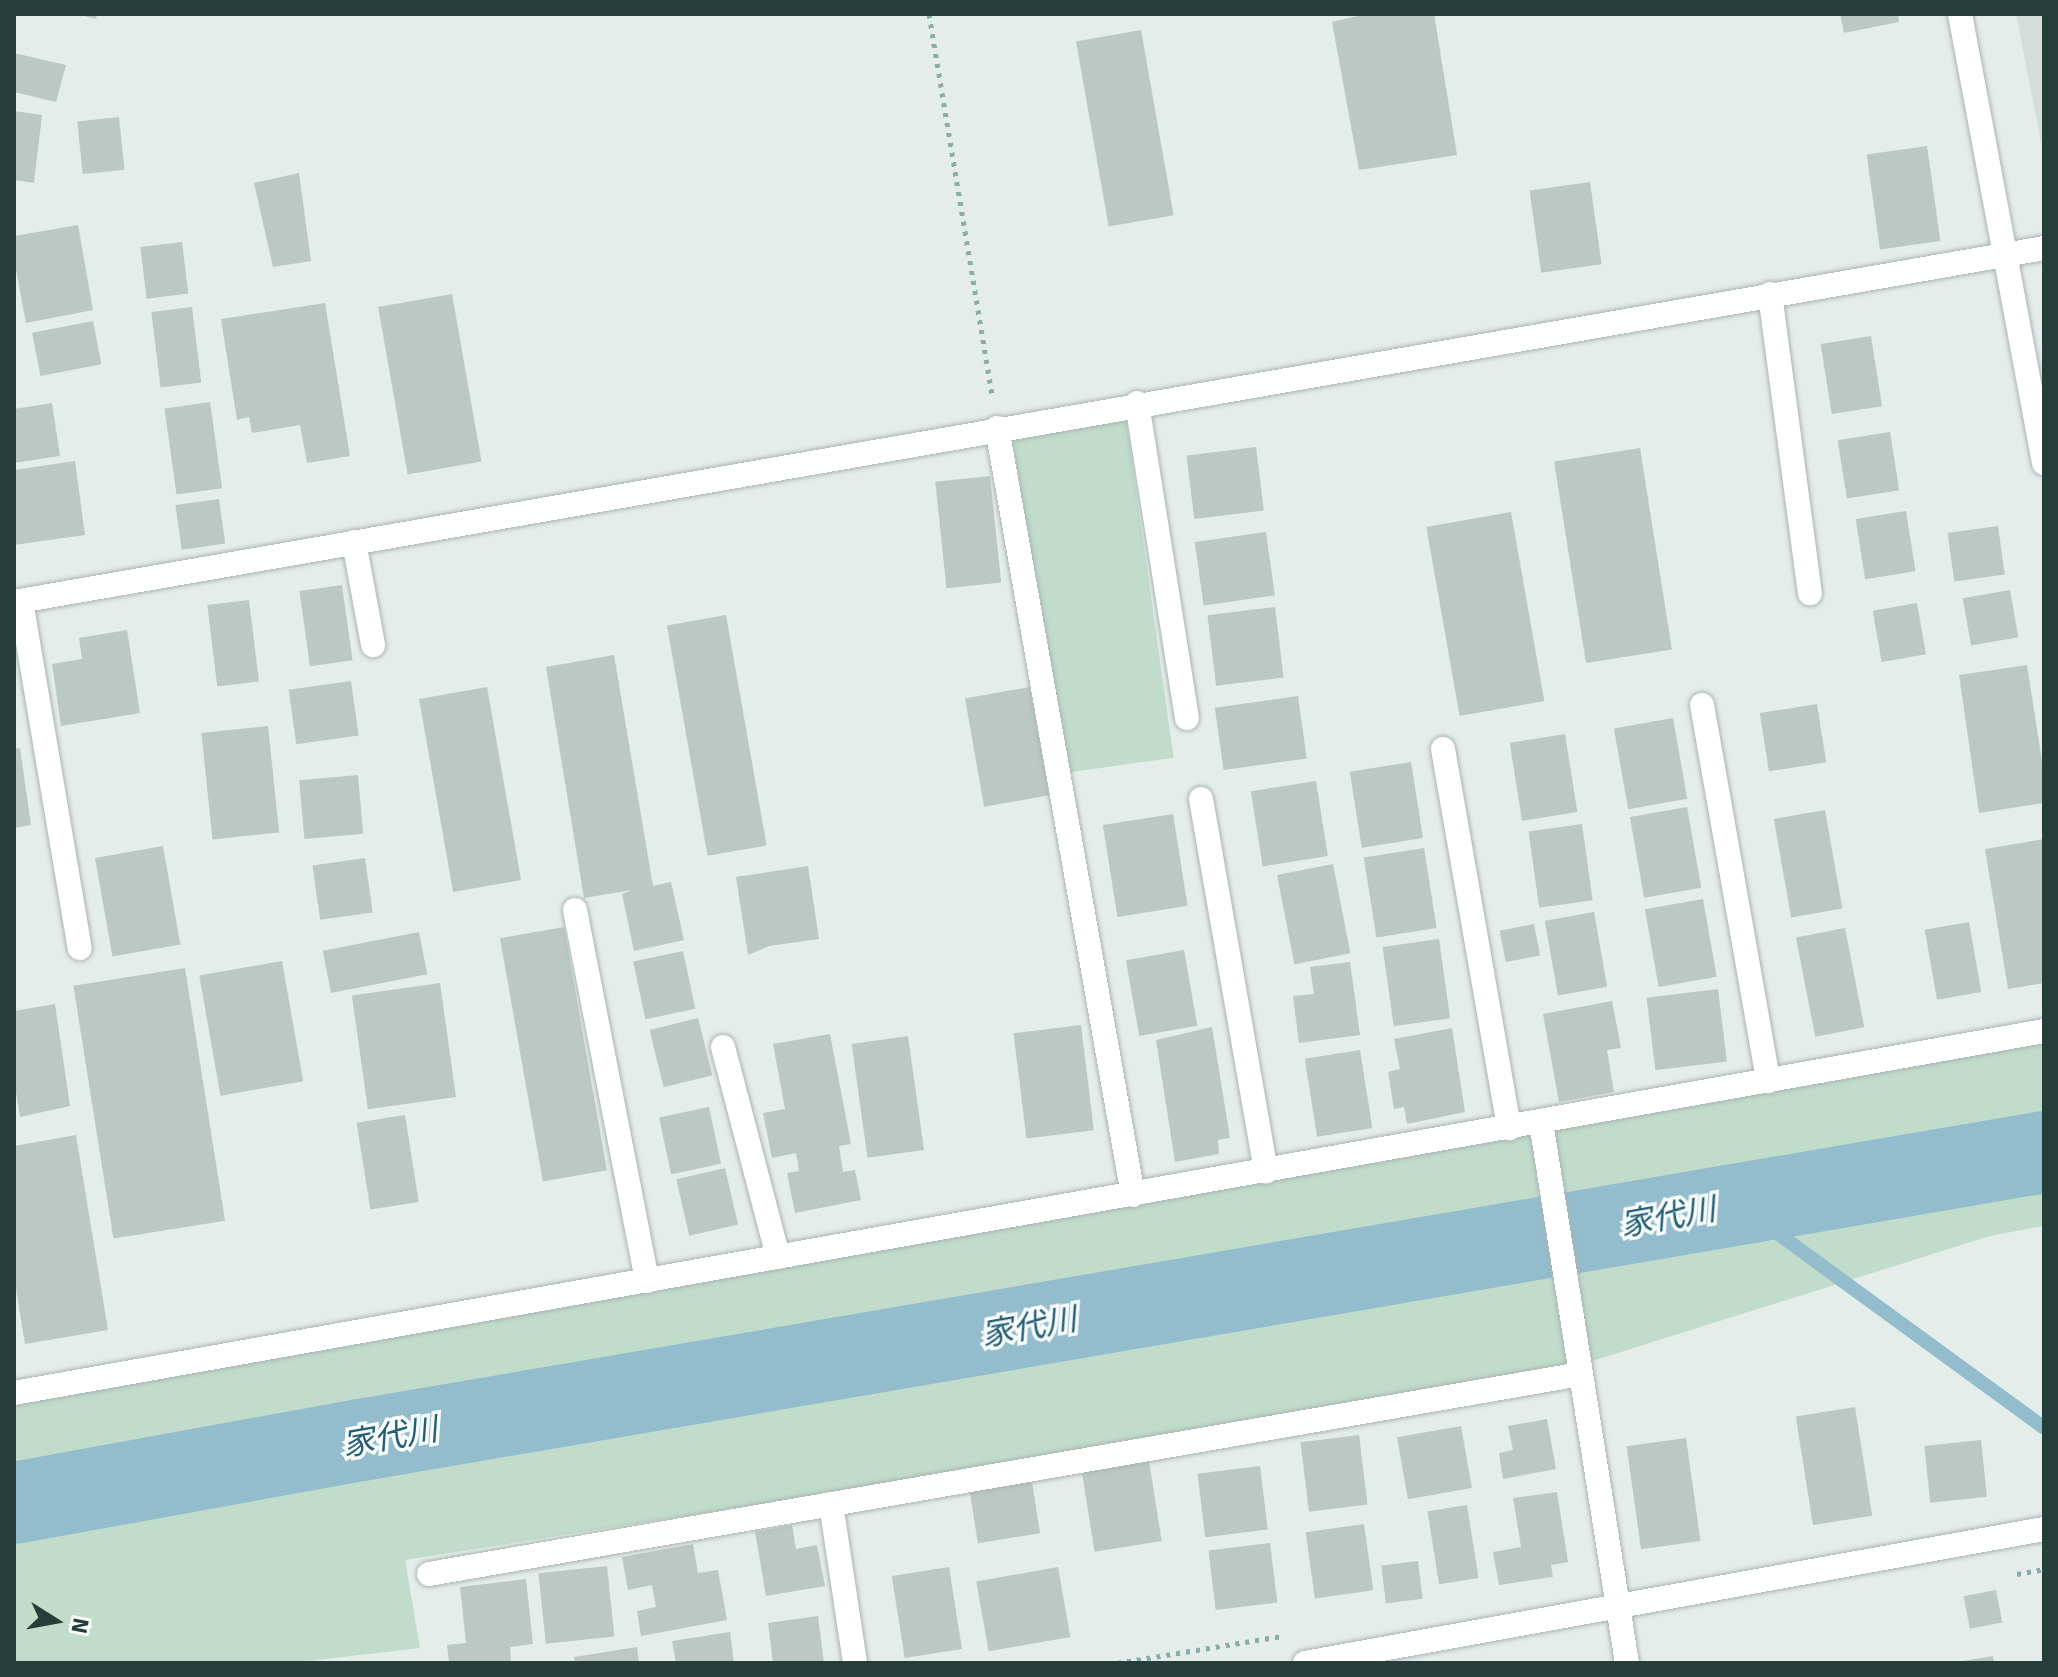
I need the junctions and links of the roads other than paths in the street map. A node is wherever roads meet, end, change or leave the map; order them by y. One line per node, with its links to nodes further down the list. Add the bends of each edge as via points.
1 (1960, 14): 3 (street)
2 (2044, 248): 3 (street)
3 (2005, 255): 4 (street); 7 (street)
4 (1770, 294): 5 (street); 9 (street)
5 (1137, 403): 6 (street); 13 (street)
6 (997, 428): 8 (street); 24 (street)
7 (2044, 463)
8 (354, 542): 10 (street); 11 (street)
9 (1810, 593)
10 (17, 602): 17 (street)
11 (373, 645)
12 (1702, 705): 20 (street)
13 (1187, 718)
14 (1443, 749): 22 (street)
15 (1201, 799): 23 (street)
16 (575, 910): 26 (street)
17 (80, 948)
18 (2044, 1031): 20 (street)
19 (723, 1047): 25 (street)
20 (1768, 1081): 21 (street)
21 (1541, 1122): 22 (street); 27 (street)
22 (1509, 1128): 23 (street)
23 (1266, 1171): 24 (street)
24 (1133, 1195): 25 (street)
25 (778, 1257): 26 (street)
26 (647, 1281): 28 (street)
27 (1581, 1374): 29 (street); 32 (street)
28 (14, 1393)
29 (831, 1504): 31 (street); 33 (street)
30 (2044, 1529): 32 (street)
31 (429, 1574)
32 (1619, 1608): 34 (street); 35 (street)
33 (855, 1663)
34 (1305, 1663)
35 (1627, 1663)

